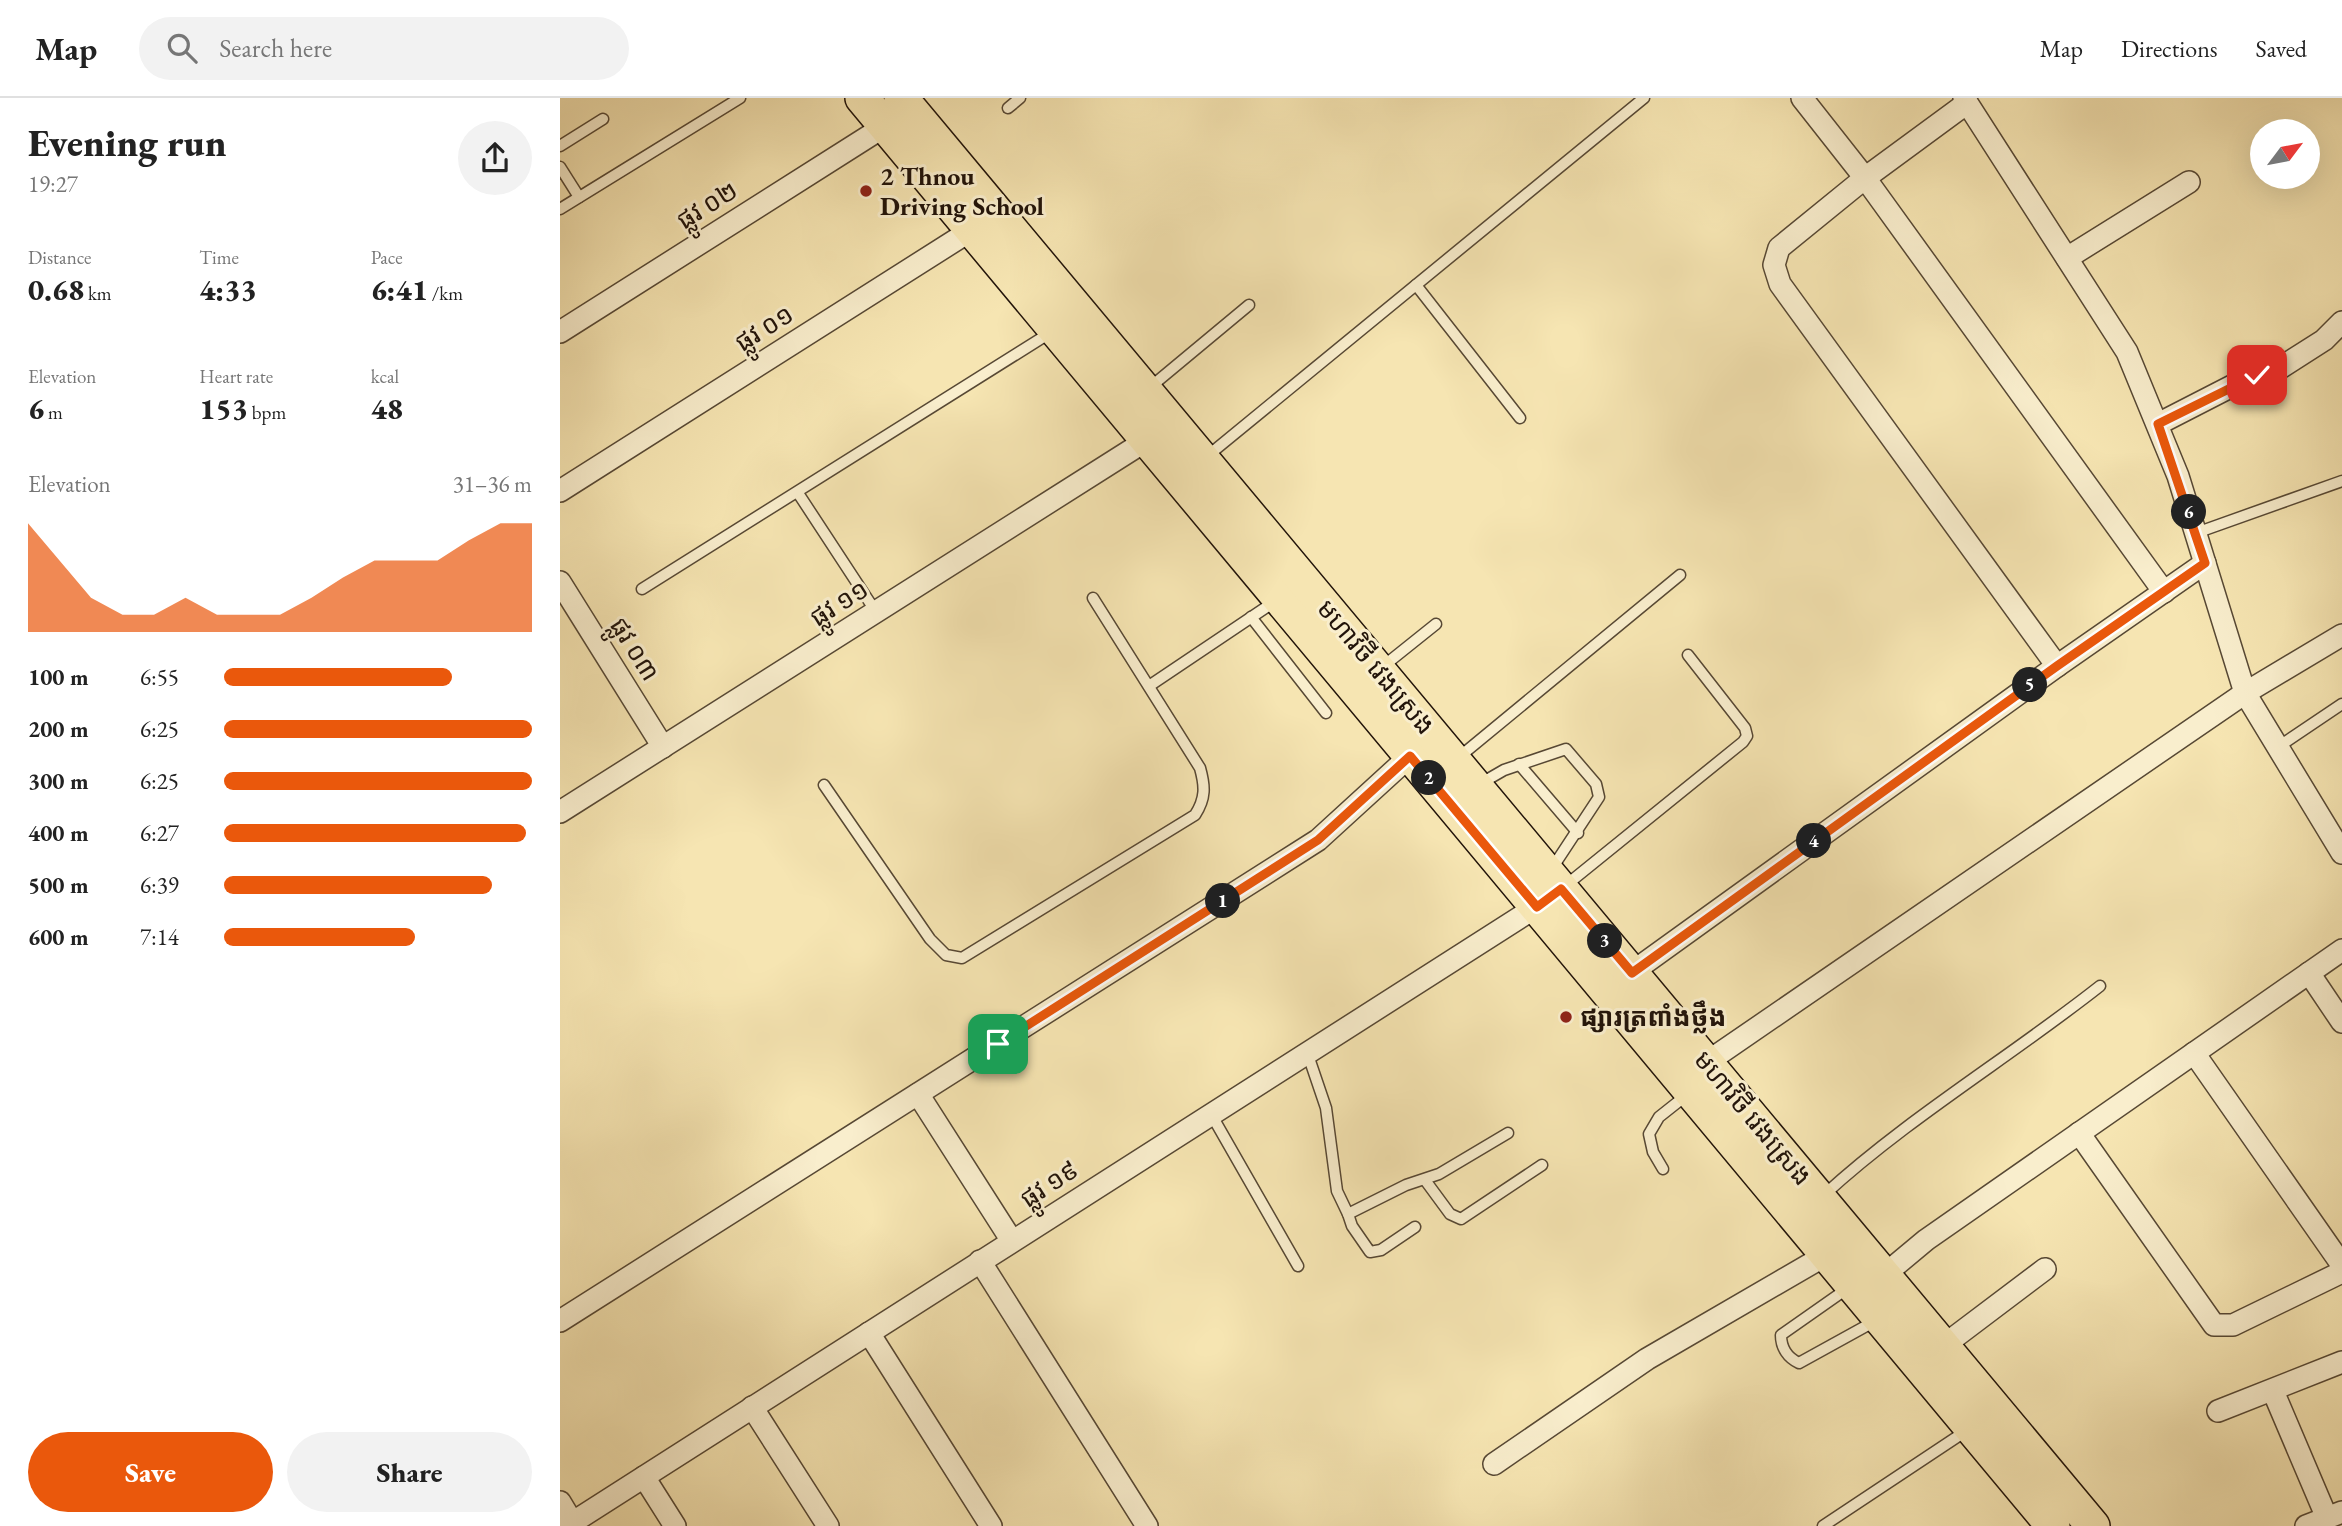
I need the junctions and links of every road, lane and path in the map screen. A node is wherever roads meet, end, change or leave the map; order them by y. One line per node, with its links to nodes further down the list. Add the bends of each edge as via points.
1 (740, 98): 14 (lane)
2 (862, 98): 8 (main road, មហាវិថី វេងស្រេង)
3 (1020, 98): 7 (lane)
4 (1644, 98): 18 (lane)
5 (1802, 98): 12 (street)
6 (1966, 100): 12 (street); 17 (street)
7 (1009, 108)
8 (893, 112): 16 (main road, មហាវិថី វេងស្រេង); 22 (street, ផ្លូវ ០២)
9 (603, 119): 10 (lane)
10 (560, 146)
11 (560, 167): 14 (lane)
12 (1865, 178): 36 (street); 44 (street, via 1779,248 1774,265 1780,284)
13 (2189, 182): 17 (street)
14 (579, 197): 15 (lane)
15 (560, 209)
16 (984, 221): 21 (main road, មហាវិថី វេងស្រេង); 23 (main road, មហាវិថី វេងស្រេង); 29 (street, ផ្លូវ ០១)
17 (2067, 258): 25 (street, via 2127,352)
18 (1416, 285): 24 (lane); 27 (lane)
19 (1249, 305): 23 (lane)
20 (2342, 322): 25 (street, via 2324,340 2274,372 2234,384)
21 (1055, 330): 26 (main road, មហាវិថី វេងស្រេង); 30 (lane)
22 (560, 332)
23 (1146, 391): 27 (main road, មហាវិថី វេងស្រេង)
24 (1520, 418)
25 (2158, 424): 31 (street)
26 (1147, 440): 38 (main road, មហាវិថី វេងស្រេង); 39 (street, ផ្លូវ ១១)
27 (1203, 460): 45 (main road, មហាវិថី វេងស្រេង)
28 (2342, 481): 31 (lane)
29 (560, 491)
30 (799, 493): 35 (lane); 39 (lane)
31 (2196, 533): 32 (street)
32 (2205, 563): 36 (street); 47 (street)
33 (1680, 575): 53 (lane)
34 (560, 582): 50 (street, ផ្លូវ ០៣)
35 (642, 589)
36 (2164, 592): 44 (street)
37 (1093, 597): 46 (lane)
38 (1280, 599): 40 (lane); 52 (main road, មហាវិថី វេងស្រេង)
39 (876, 612): 50 (street, ផ្លូវ ១១)
40 (1251, 617): 46 (lane); 49 (lane)
41 (1436, 624): 45 (lane)
42 (2342, 635): 47 (street)
43 (1688, 655): 60 (lane, via 1747,736)
44 (2057, 666): 62 (street)
45 (1379, 670): 53 (main road, មហាវិថី វេងស្រេង)
46 (1149, 686): 55 (lane, via 1200,768 1205,787 1195,815 962,958 946,955 930,939)
47 (2245, 693): 51 (street); 68 (street)
48 (2342, 704): 51 (lane)
49 (1326, 713)
50 (663, 747): 57 (street, ផ្លូវ ១១)
51 (2278, 747): 59 (street)
52 (1410, 756): 60 (main road, មហាវិថី វេងស្រេង); 69 (street, via 1318,840)
53 (1455, 761): 56 (main road, មហាវិថី វេងស្រេង)
54 (1518, 764): 56 (lane); 58 (lane); 58 (lane, via 1559,749 1570,752 1600,790)
55 (824, 785)
56 (1476, 787): 60 (main road, មហាវិថី វេងស្រេង)
57 (561, 809)
58 (1578, 833): 60 (lane)
59 (2342, 853)
60 (1541, 888): 62 (main road, មហាវិថី វេងស្រេង); 66 (street, ផ្លូវ ១៩); 68 (main road, មហាវិថី វេងស្រេង)
61 (2342, 950): 63 (street)
62 (1632, 973): 68 (main road, មហាវិថី វេងស្រេង)
63 (2309, 973): 65 (street); 67 (street)
64 (2100, 986): 76 (lane, via 1853,1168)
65 (2342, 1022)
66 (1307, 1052): 70 (street, ផ្លូវ ១៩); 77 (lane, via 1326,1108 1338,1191)
67 (2194, 1053): 72 (street); 82 (street)
68 (1692, 1078): 74 (lane, via 1651,1128 1650,1143); 76 (main road, មហាវិថី វេងស្រេង); 80 (main road, មហាវិថី វេងស្រេង)
69 (918, 1094): 79 (street); 89 (street)
70 (1211, 1113): 79 (street, ផ្លូវ ១៩); 83 (lane)
71 (1508, 1133): 75 (lane)
72 (2079, 1133): 85 (street, via 2214,1325 2233,1325); 86 (street, via 1926,1240)
73 (1542, 1165): 75 (lane, via 1461,1219 1450,1214)
74 (1663, 1169)
75 (1424, 1180): 77 (lane)
76 (1820, 1199): 86 (main road, មហាវិថី វេងស្រេង)
77 (1348, 1214): 78 (lane, via 1370,1252 1381,1250)
78 (1415, 1227)
79 (1012, 1241): 81 (street, ផ្លូវ ១៩)
80 (1826, 1255): 87 (main road, មហាវិថី វេងស្រេង); 97 (street, via 1647,1359)
81 (980, 1261): 90 (street, ផ្លូវ ១៩); 105 (street)
82 (2342, 1265)
83 (1298, 1266)
84 (2045, 1269): 91 (street)
85 (2342, 1272)
86 (1884, 1275): 91 (main road, មហាវិថី វេងស្រេង)
87 (1852, 1286): 88 (main road, មហាវិថី វេងស្រេង); 88 (lane, via 1780,1335 1791,1359 1799,1363)
88 (1879, 1318): 96 (main road, មហាវិថី វេងស្រេង)
89 (560, 1321)
90 (869, 1333): 94 (street, ផ្លូវ ១៩); 104 (street)
91 (1943, 1346): 108 (main road, មហាវិថី វេងស្រេង)
92 (2342, 1362): 93 (street)
93 (2273, 1391): 95 (street); 100 (street)
94 (752, 1407): 98 (street, ផ្លូវ ១៩); 103 (street)
95 (2218, 1411)
96 (1971, 1428): 106 (lane); 107 (main road, មហាវិថី វេងស្រេង)
97 (1494, 1464)
98 (644, 1477): 101 (street, ផ្លូវ ១៩); 102 (street)
99 (560, 1502): 101 (street)
100 (2334, 1515): 109 (street)
101 (571, 1525)
102 (675, 1526)
103 (828, 1526)
104 (991, 1526)
105 (1147, 1526)
106 (1823, 1526)
107 (2053, 1526)
108 (2093, 1526)
109 (2306, 1526)

